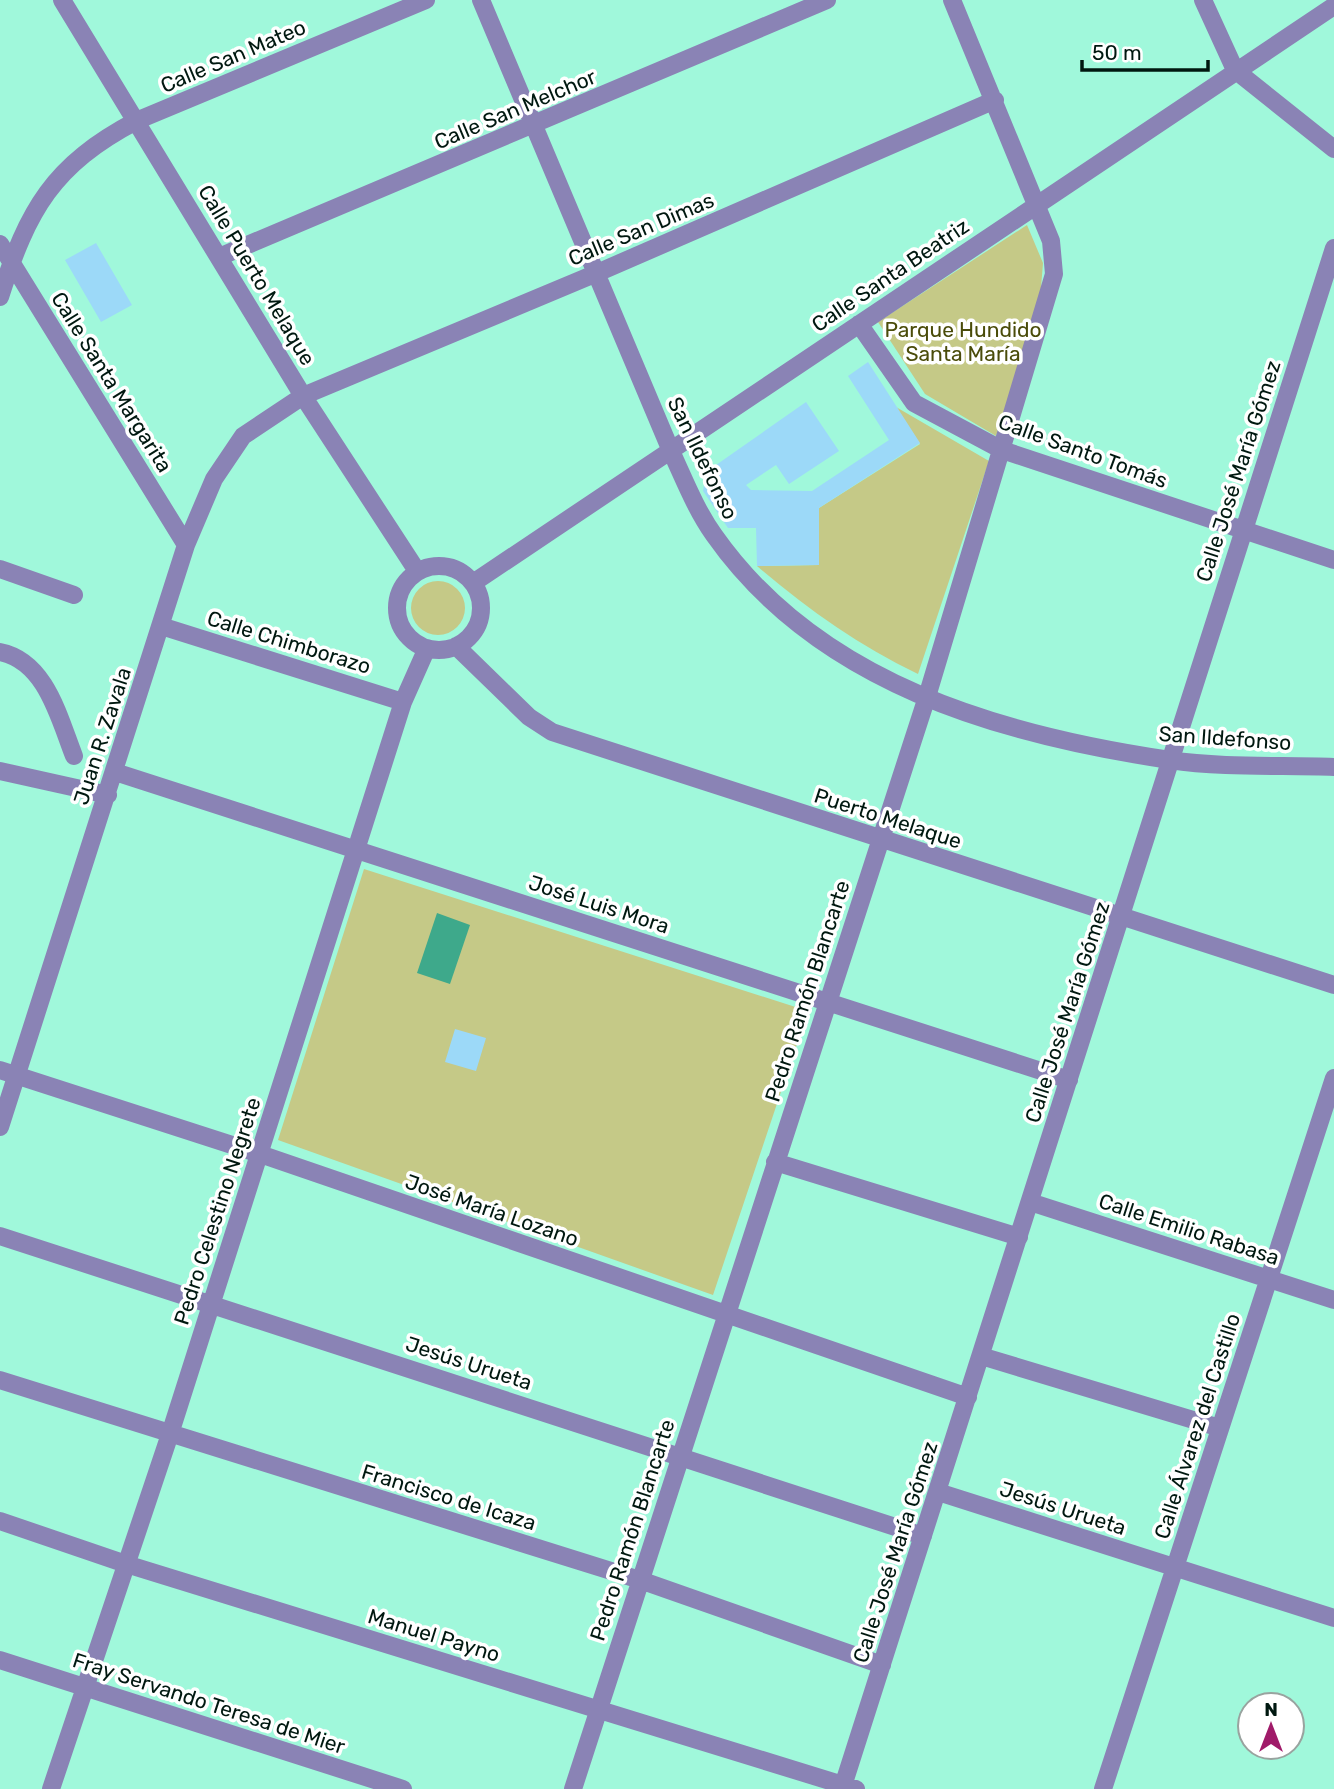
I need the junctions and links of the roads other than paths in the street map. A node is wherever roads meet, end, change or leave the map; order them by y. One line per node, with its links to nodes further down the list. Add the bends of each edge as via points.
1 (62, 0): 10 (street, Calle Puerto Melaque)
2 (426, 0): 10 (street, Calle San Mateo)
3 (481, 0): 11 (street, San Ildefonso)
4 (827, 0): 11 (street, Calle San Melchor)
5 (952, 0): 9 (street, Pedro Ramón Blancarte)
6 (1203, 0): 8 (street)
7 (1334, 5): 8 (street, Calle Santa Beatriz)
8 (1235, 70): 12 (street); 13 (street, Calle Santa Beatriz)
9 (995, 100): 13 (street, Pedro Ramón Blancarte); 18 (street, Calle San Dimas)
10 (136, 121): 16 (street, Calle Puerto Melaque); 17 (street, Calle San Mateo, via 98,141 60,174 33,211)
11 (534, 126): 16 (street, Calle San Melchor); 18 (street, San Ildefonso)
12 (1334, 149)
13 (1037, 203): 20 (street, Calle Santa Beatriz); 22 (street, Pedro Ramón Blancarte, via 1051,241 1054,274)
14 (0, 244): 17 (street, Calle Santa Margarita)
15 (1334, 248): 24 (street, Calle José María Gómez)
16 (219, 257): 21 (street, Calle Puerto Melaque)
17 (11, 262): 19 (street, Calle San Mateo); 25 (street, Calle Santa Margarita)
18 (597, 273): 21 (street, Calle San Dimas); 23 (street, San Ildefonso)
19 (0, 297)
20 (859, 324): 22 (street, Calle Santo Tomás, via 914,403); 23 (street, Calle Santa Beatriz)
21 (303, 396): 25 (street, Juan R. Zavala, via 243,436 214,480); 28 (street, Calle Puerto Melaque)
22 (1002, 450): 24 (street, Calle Santo Tomás); 35 (street, Pedro Ramón Blancarte)
23 (671, 451): 29 (street, Calle Santa Beatriz); 35 (street, San Ildefonso, via 703,517 758,587 828,647)
24 (1242, 531): 26 (street, Calle Santo Tomás); 38 (street, Calle José María Gómez)
25 (186, 545): 31 (street, Juan R. Zavala)
26 (1334, 560)
27 (0, 569): 30 (street)
28 (417, 571): 29 (street, via 447,566); 33 (street, via 397,597 396,613 412,641)
29 (473, 583): 32 (street, via 481,611 469,638)
30 (74, 595)
31 (162, 626): 36 (street, Calle Chimborazo); 41 (street, Juan R. Zavala)
32 (456, 646): 33 (street); 43 (street, Puerto Melaque, via 529,717 552,732)
33 (427, 648): 36 (street, Pedro Celestino Negrete)
34 (0, 652): 37 (street, via 31,667 50,697)
35 (926, 700): 38 (street, San Ildefonso, via 1053,738); 43 (street, Pedro Ramón Blancarte)
36 (404, 702): 44 (street, Pedro Celestino Negrete)
37 (74, 757)
38 (1172, 761): 39 (street, San Ildefonso); 45 (street, Calle José María Gómez)
39 (1334, 767)
40 (0, 771): 42 (street)
41 (115, 772): 42 (street, Juan R. Zavala); 44 (street, José Luis Mora)
42 (108, 795): 48 (street, Juan R. Zavala)
43 (879, 840): 45 (street, Puerto Melaque); 47 (street, Pedro Ramón Blancarte)
44 (356, 850): 47 (street, José Luis Mora); 52 (street, Pedro Celestino Negrete)
45 (1121, 917): 46 (street, Puerto Melaque); 50 (street, Calle José María Gómez)
46 (1334, 985)
47 (827, 1002): 50 (street, José Luis Mora); 53 (street, Pedro Ramón Blancarte)
48 (9, 1072): 51 (street, Juan R. Zavala); 52 (street, José María Lozano)
49 (1334, 1078): 57 (street, Calle Álvarez del Castillo)
50 (1069, 1080): 54 (street, Calle José María Gómez)
51 (0, 1128)
52 (260, 1154): 59 (street, Pedro Celestino Negrete); 60 (street, José María Lozano)
53 (775, 1162): 56 (street); 60 (street, Pedro Ramón Blancarte)
54 (1030, 1202): 56 (street, Calle José María Gómez); 57 (street, Calle Emilio Rabasa)
55 (0, 1236): 59 (street, Jesús Urueta)
56 (1019, 1237): 61 (street, Calle José María Gómez)
57 (1269, 1279): 58 (street, Calle Emilio Rabasa); 64 (street, Calle Álvarez del Castillo)
58 (1334, 1300)
59 (211, 1303): 65 (street, Pedro Celestino Negrete); 66 (street, Jesús Urueta)
60 (726, 1315): 63 (street, José María Lozano); 66 (street, Pedro Ramón Blancarte)
61 (981, 1356): 63 (street, Calle José María Gómez); 64 (street)
62 (0, 1380): 65 (street, Francisco de Icaza)
63 (968, 1397): 67 (street, Calle José María Gómez)
64 (1220, 1428): 71 (street, Calle Álvarez del Castillo)
65 (170, 1434): 70 (street, Pedro Celestino Negrete); 72 (street, Francisco de Icaza)
66 (680, 1455): 69 (street, Jesús Urueta); 72 (street, Pedro Ramón Blancarte)
67 (938, 1492): 69 (street, Calle José María Gómez); 71 (street, Jesús Urueta)
68 (0, 1521): 70 (street, Manuel Payno)
69 (923, 1536): 75 (street, Calle José María Gómez)
70 (126, 1564): 76 (street, Pedro Celestino Negrete); 77 (street, Manuel Payno)
71 (1175, 1567): 73 (street, Jesús Urueta); 82 (street, Calle Álvarez del Castillo)
72 (640, 1580): 75 (street, Francisco de Icaza); 77 (street, Pedro Ramón Blancarte)
73 (1334, 1618)
74 (0, 1660): 76 (street, Fray Servando Teresa de Mier)
75 (882, 1665): 78 (street, Calle José María Gómez)
76 (85, 1687): 79 (street, Pedro Celestino Negrete); 80 (street, Fray Servando Teresa de Mier)
77 (598, 1710): 78 (street, Manuel Payno); 81 (street, Pedro Ramón Blancarte)
78 (847, 1788)
79 (51, 1789)
80 (403, 1789)
81 (573, 1789)
82 (1103, 1789)

